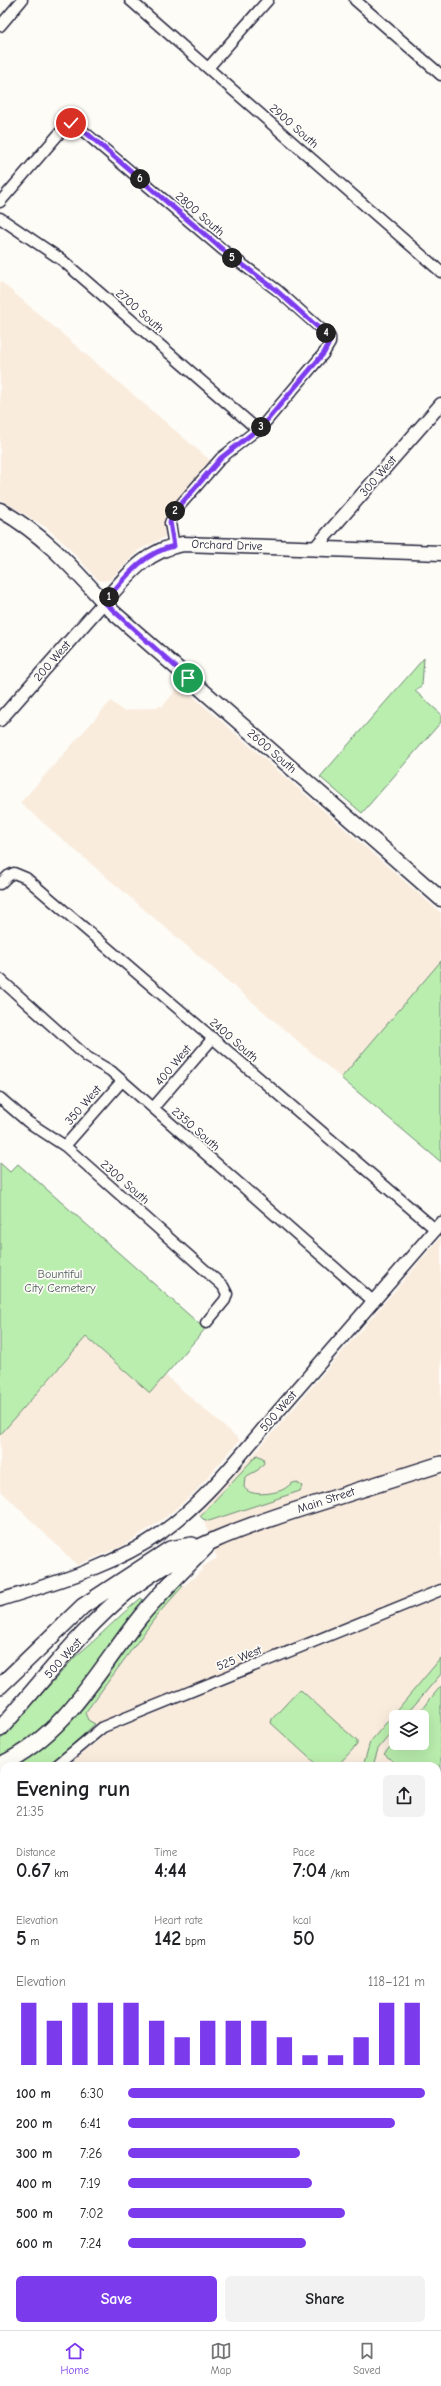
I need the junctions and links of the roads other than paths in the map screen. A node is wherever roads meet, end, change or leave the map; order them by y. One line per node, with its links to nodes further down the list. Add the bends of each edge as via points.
1 (22, 0): 5 (street)
2 (130, 0): 6 (street, 2900 South)
3 (268, 0): 6 (street)
4 (355, 0): 7 (street)
5 (0, 26)
6 (208, 68): 10 (street, 2900 South)
7 (441, 76)
8 (0, 202): 12 (street, 2800 South, via 61,131 71,123 83,130 233,259 276,290 331,339 324,353)
9 (0, 218): 12 (street, 2700 South, via 62,260)
10 (441, 272)
11 (441, 404): 15 (street, 300 West)
12 (258, 430): 14 (street, via 221,458 176,510 170,522)
13 (0, 510): 17 (main road, via 49,543)
14 (174, 546): 15 (main road, Orchard Drive, via 190,544); 17 (main road, Orchard Drive, via 157,551 141,561)
15 (315, 548): 16 (main road, Orchard Drive)
16 (441, 553)
17 (104, 602): 18 (street, 200 West); 20 (main road, 2600 South)
18 (0, 720)
19 (0, 884): 22 (street, 2400 South, via 14,873 26,878)
20 (441, 899)
21 (0, 979): 23 (street, 2350 South, via 87,1057)
22 (213, 1038): 25 (street, 400 West); 27 (street, 2400 South)
23 (122, 1081): 25 (street, 2350 South); 26 (street, 350 West)
24 (0, 1098): 26 (street, 2300 South, via 28,1122)
25 (153, 1108): 28 (street, 2350 South)
26 (64, 1146): 29 (street, 2300 South, via 220,1283 227,1294 223,1303)
27 (438, 1226): 28 (street, 500 West)
28 (373, 1301): 33 (street, 500 West, via 194,1506 146,1542 90,1571)
29 (206, 1323)
30 (441, 1464): 31 (main road, Main Street)
31 (212, 1540): 34 (main road, via 170,1549 105,1591 67,1620); 35 (main road, 500 West, via 172,1561 118,1600 88,1629); 36 (main road, via 138,1621 67,1715 33,1746)
32 (441, 1590): 37 (street, 525 West, via 103,1727)
33 (0, 1600)
34 (0, 1686)
35 (0, 1729)
36 (5, 1762)
37 (61, 1762)

